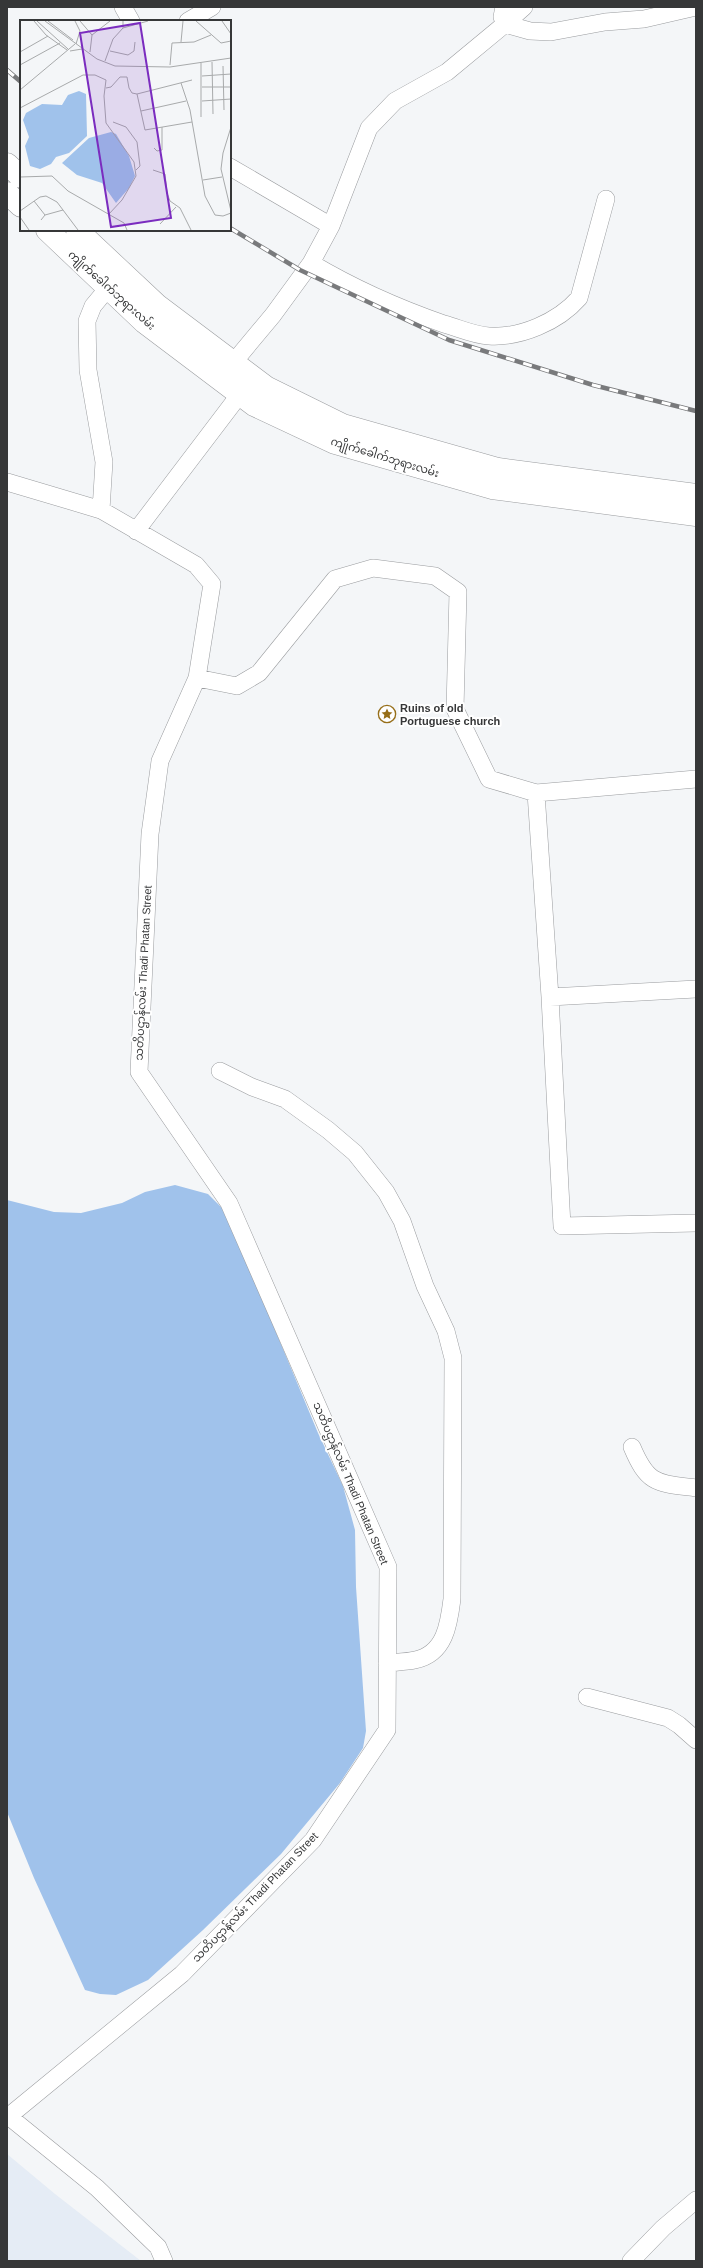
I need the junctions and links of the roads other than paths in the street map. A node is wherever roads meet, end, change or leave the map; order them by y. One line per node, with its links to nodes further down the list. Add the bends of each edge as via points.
1 (123, 7): 6 (street)
2 (212, 7): 7 (street)
3 (504, 7): 8 (street, via 502,17)
4 (524, 7): 8 (street)
5 (696, 7): 8 (street, via 644,20 604,22 551,32 530,31)
6 (130, 20)
7 (190, 20)
8 (505, 24): 13 (street, via 447,72 395,101 370,128)
9 (231, 168): 13 (street)
10 (7, 193): 12 (main road)
11 (606, 199): 16 (street, via 579,298 571,308 559,316 506,336 472,333 425,317 342,281)
12 (20, 205)
13 (331, 226): 16 (street)
14 (48, 231): 17 (main road, ကျိုက်ခေါက်ဘုရားလမ်း)
15 (81, 232): 18 (main road, ကျိုက်ခေါက်ဘုရားလမ်း, via 157,305)
16 (311, 262): 18 (street)
17 (108, 288): 19 (main road, ကျိုက်ခေါက်ဘုရားလမ်း, via 144,322); 22 (street, via 93,306 87,321 88,370 104,462)
18 (233, 363): 21 (main road, ကျိုက်ခေါက်ဘုရားလမ်း, via 266,388 343,424 498,469)
19 (240, 394): 23 (main road, ကျိုက်ခေါက်ဘုရားလမ်း, via 254,405 334,443 492,488); 24 (street)
20 (7, 482): 22 (street, သတိပဌာန်လမ်း Thadi Phatan Street)
21 (696, 495)
22 (101, 510): 24 (street, သတိပဌာန်လမ်း Thadi Phatan Street)
23 (696, 515)
24 (136, 531): 25 (street, သတိပဌာန်လမ်း Thadi Phatan Street, via 196,565 212,584)
25 (197, 678): 27 (street, via 237,686 259,672 335,578 374,568 436,576 458,592 455,709 489,779); 34 (street, သတိပဌာန်လမ်း Thadi Phatan Street, via 160,761 150,834 139,1072 229,1203 388,1567)
26 (696, 779): 27 (street)
27 (536, 794): 29 (street)
28 (696, 989): 29 (street)
29 (550, 997): 31 (street, via 562,1226)
30 (220, 1071): 34 (street, via 252,1087 285,1099 355,1153 397,1210 422,1280 450,1346 453,1358 452,1599 449,1628 442,1641 429,1653 416,1660)
31 (696, 1222)
32 (632, 1447): 33 (street, via 640,1465 650,1478 664,1484)
33 (696, 1488)
34 (387, 1663): 37 (street, သတိပဌာန်လမ်း Thadi Phatan Street, via 386,1730 313,1840 182,1974)
35 (587, 1697): 36 (street, via 668,1718)
36 (696, 1740)
37 (8, 2116): 39 (street, သတိပဌာန်လမ်း Thadi Phatan Street, via 97,2188 158,2247)
38 (696, 2200): 40 (street, via 662,2228)
39 (164, 2261)
40 (631, 2261)

